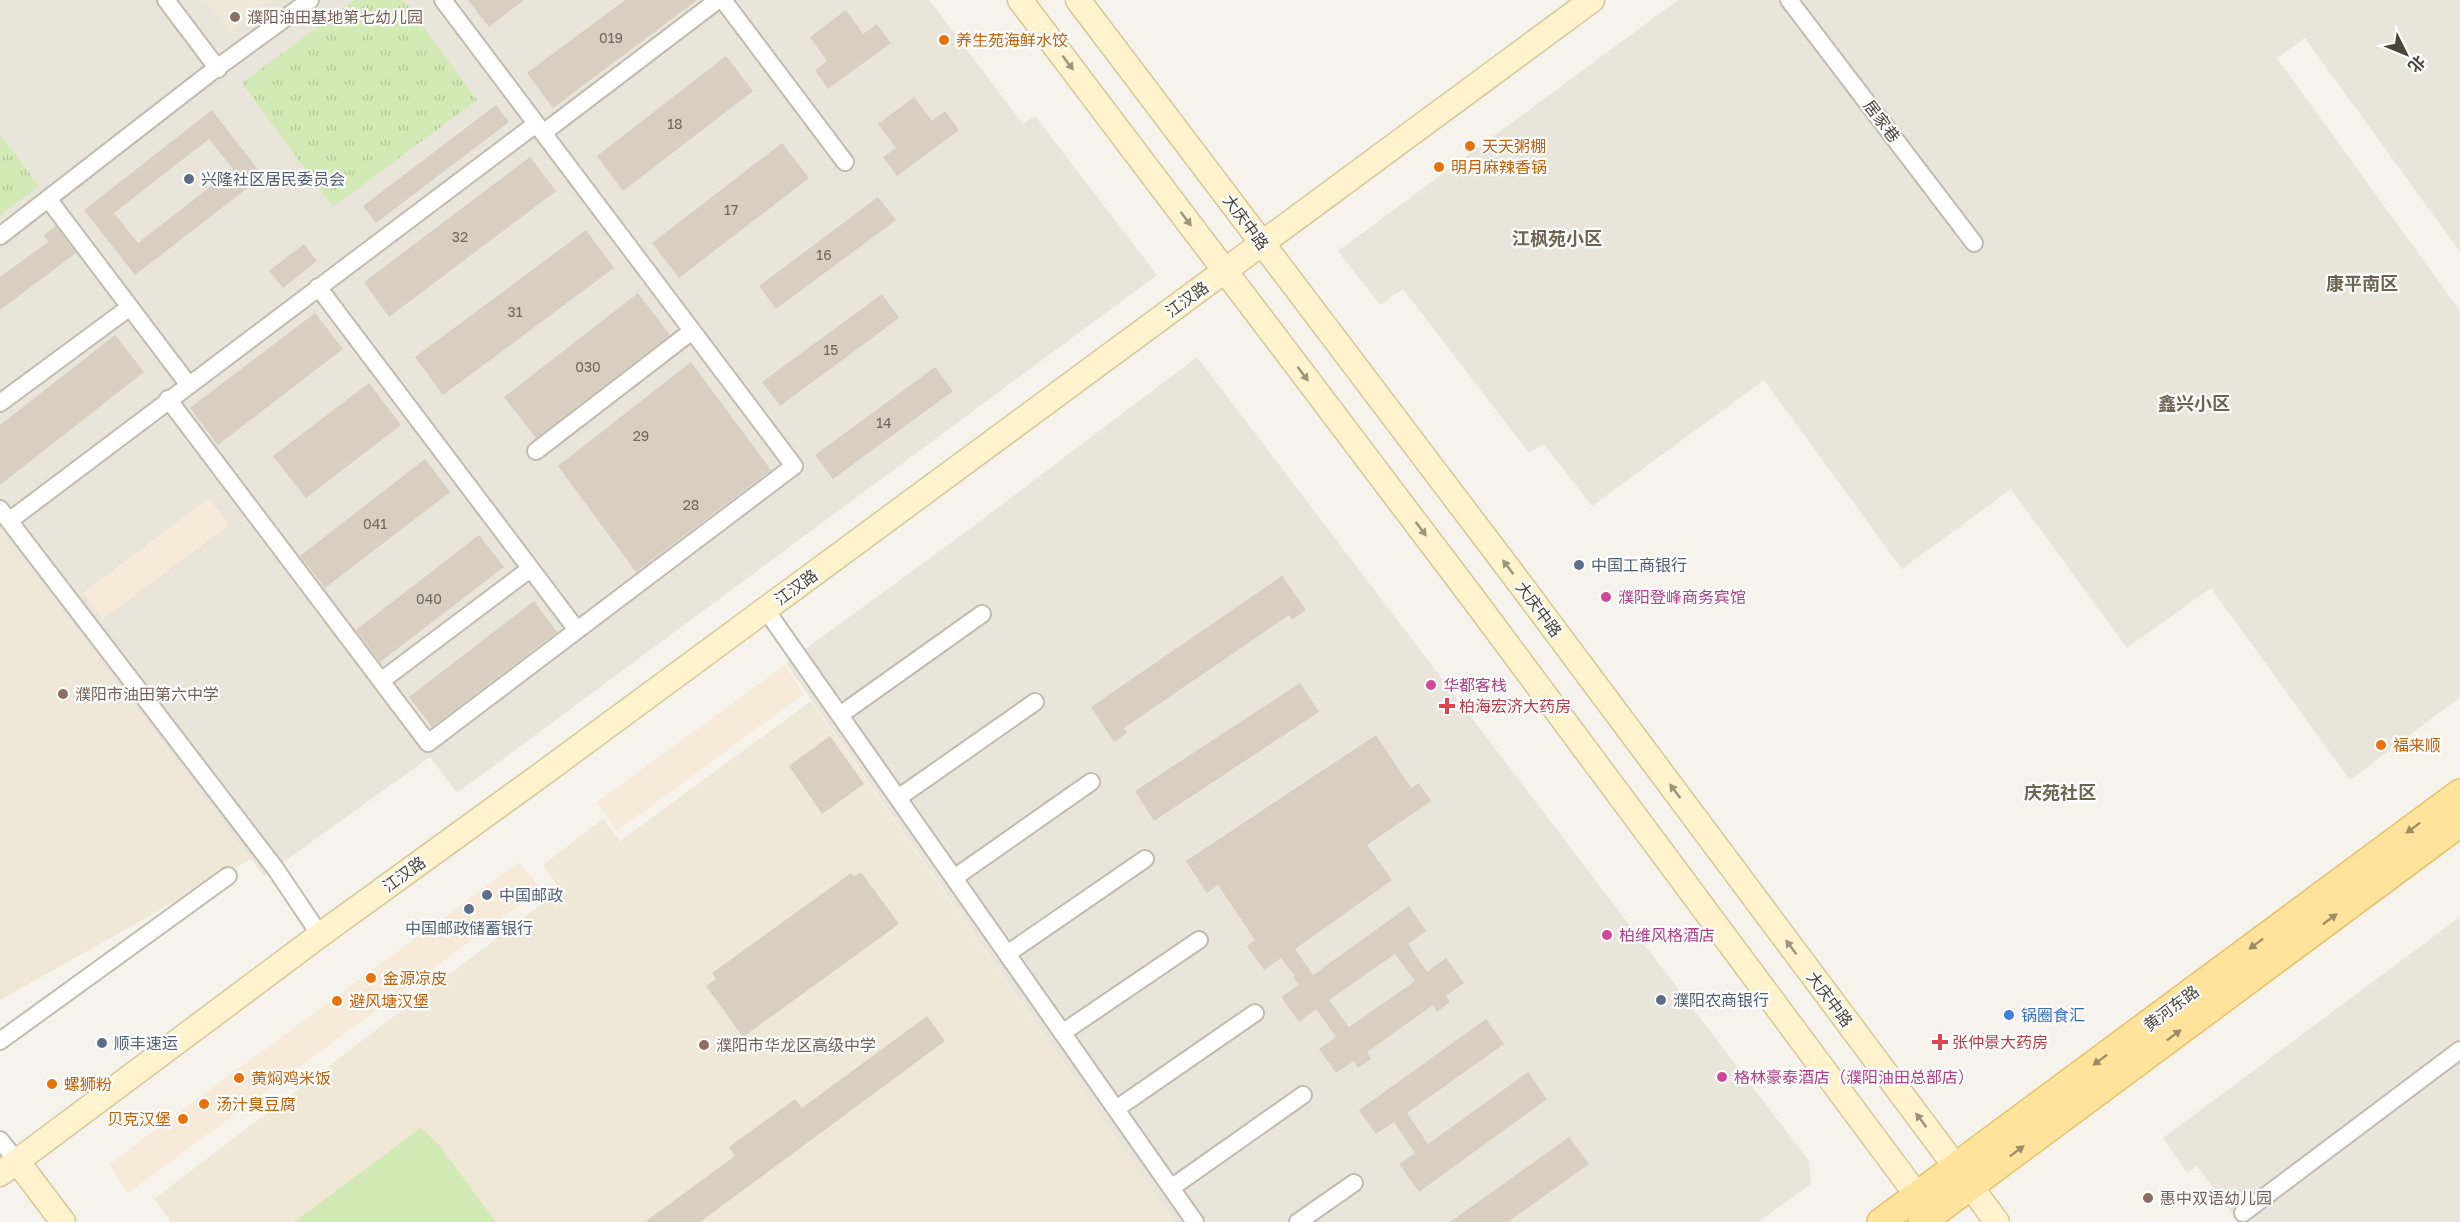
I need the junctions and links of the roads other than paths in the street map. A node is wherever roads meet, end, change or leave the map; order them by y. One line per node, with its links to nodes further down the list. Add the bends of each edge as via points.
1 (166, 0): 9 (street)
2 (310, 0): 9 (street)
3 (443, 0): 10 (street)
4 (721, 0): 10 (street); 11 (street)
5 (1020, 0): 16 (main road, one-way to 16)
6 (1078, 0): 14 (main road, 大庆中路)
7 (1592, 0): 14 (main road, 江汉路)
8 (1789, 0): 15 (street, 居家巷)
9 (218, 69): 12 (street)
10 (540, 129): 17 (street); 19 (street)
11 (845, 162)
12 (49, 200): 13 (street); 18 (street)
13 (0, 236)
14 (1262, 243): 16 (main road, 江汉路); 50 (main road, 大庆中路, one-way to 14)
15 (1974, 243)
16 (1225, 271): 26 (main road, 江汉路); 54 (main road, one-way to 54, via 1475,601)
17 (318, 287): 20 (street); 25 (street)
18 (130, 307): 20 (street); 22 (street)
19 (692, 331): 23 (street); 28 (street, via 794,466)
20 (188, 384): 21 (street)
21 (168, 399): 24 (street); 29 (street)
22 (0, 404)
23 (536, 451)
24 (4, 515): 39 (street, via 274,868)
25 (530, 569): 28 (street); 29 (street)
26 (766, 609): 31 (street); 39 (main road, 江汉路)
27 (982, 614): 31 (street)
28 (577, 630): 29 (street, via 428,743)
29 (381, 681)
30 (1035, 702): 34 (street)
31 (840, 715): 34 (street)
32 (1091, 782): 38 (street)
33 (2460, 793): 50 (main road, 黄河东路, one-way to 50)
34 (898, 798): 38 (street)
35 (2460, 823): 50 (main road, 黄河东路, one-way to 35)
36 (1145, 859): 41 (street)
37 (228, 876): 44 (street)
38 (954, 878): 41 (street)
39 (320, 935): 49 (main road, 江汉路)
40 (1199, 940): 43 (street)
41 (1007, 954): 43 (street)
42 (1255, 1012): 47 (street)
43 (1062, 1033): 47 (street)
44 (0, 1041)
45 (2460, 1050): 53 (street)
46 (1303, 1095): 52 (street)
47 (1116, 1109): 52 (street)
48 (0, 1140): 49 (street)
49 (9, 1168): 55 (main road)
50 (1963, 1177): 54 (main road, 黄河东路); 59 (main road, 大庆中路)
51 (1354, 1183): 57 (street)
52 (1171, 1188): 56 (street)
53 (2243, 1213)
54 (1927, 1214): 58 (main road, 黄河东路)
55 (63, 1222)
56 (1195, 1222)
57 (1298, 1222)
58 (1881, 1222)
59 (1996, 1222)

